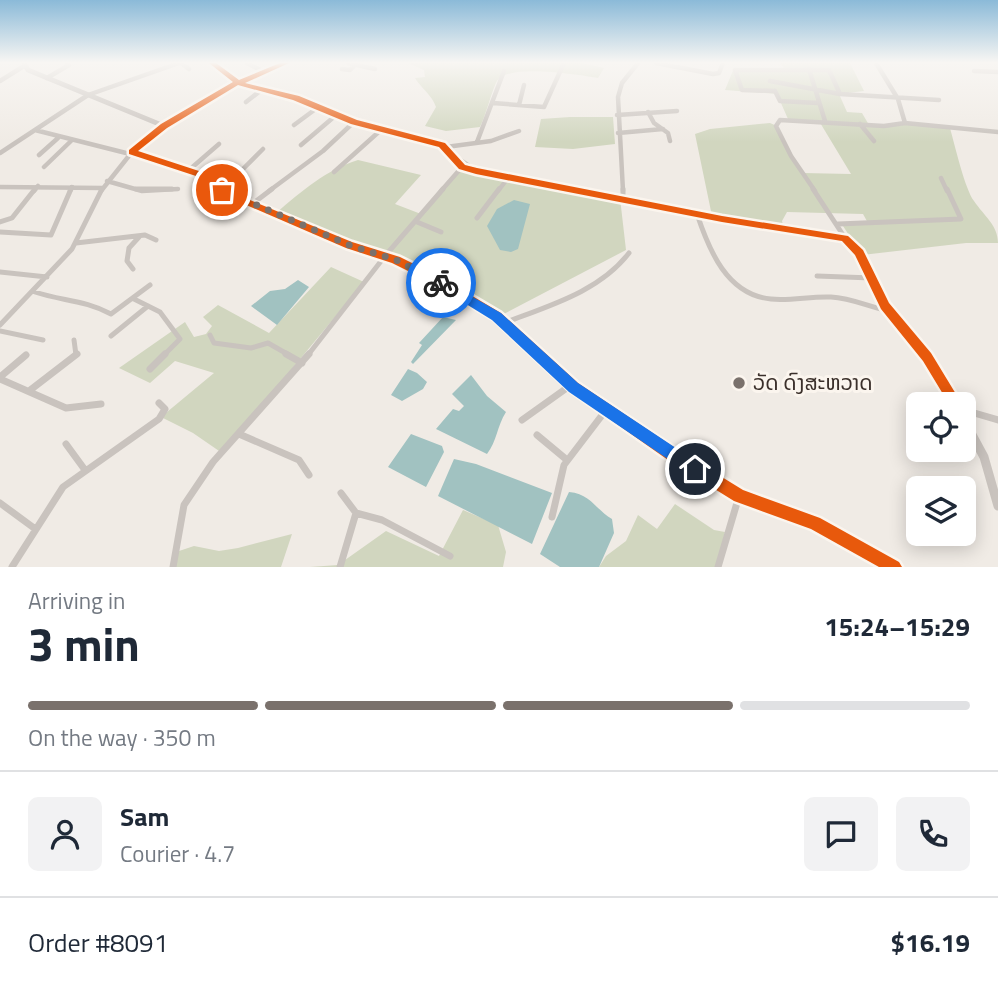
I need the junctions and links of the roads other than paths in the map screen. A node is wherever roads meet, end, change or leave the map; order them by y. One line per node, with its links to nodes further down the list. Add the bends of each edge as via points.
1 (75, 89): 18 (street)
2 (104, 89): 18 (street)
3 (225, 89): 36 (street)
4 (259, 89): 21 (street)
5 (268, 89): 26 (street)
6 (498, 89): 23 (street)
7 (523, 89): 25 (street)
8 (552, 89): 25 (street, via 544,107)
9 (621, 89): 29 (street)
10 (758, 89): 16 (street)
11 (796, 89): 22 (street)
12 (813, 89): 15 (street)
13 (838, 89): 17 (street)
14 (892, 89): 19 (street)
15 (817, 90): 17 (street); 24 (street)
16 (775, 91): 22 (street, via 780,101)
17 (840, 94): 19 (street)
18 (88, 95): 36 (street); 38 (street)
19 (898, 99): 20 (street); 33 (street)
20 (939, 100)
21 (246, 102)
22 (799, 102): 24 (street)
23 (493, 103): 25 (street); 47 (street)
24 (818, 103): 31 (street)
25 (519, 105)
26 (317, 108): 30 (street); 34 (street)
27 (677, 111): 28 (street)
28 (648, 113): 29 (street); 39 (street)
29 (617, 115): 42 (street)
30 (335, 116): 32 (street); 49 (street)
31 (825, 121): 35 (street); 74 (street, via 788,119 776,126 789,157)
32 (354, 122): 37 (street); 69 (street)
33 (905, 123): 35 (street); 41 (street)
34 (294, 124)
35 (860, 124): 46 (street)
36 (164, 126): 53 (street)
37 (382, 129): 50 (street); 58 (street)
38 (35, 130): 43 (street); 52 (street)
39 (663, 130): 42 (street); 45 (street)
40 (519, 131): 47 (street)
41 (998, 132)
42 (618, 133): 68 (street)
43 (58, 138): 44 (street); 54 (street)
44 (71, 141): 53 (street); 55 (street)
45 (670, 141)
46 (874, 141)
47 (477, 142): 50 (street)
48 (219, 144): 57 (street)
49 (301, 145)
50 (446, 147): 56 (street)
51 (263, 149): 67 (street)
52 (0, 153)
53 (131, 153): 57 (street); 61 (street)
54 (39, 155)
55 (44, 167)
56 (462, 167): 59 (street); 73 (street)
57 (189, 170): 67 (street)
58 (334, 172)
59 (508, 178): 68 (street); 71 (street)
60 (941, 178): 74 (street, via 961,219)
61 (107, 181): 65 (street); 66 (street, via 142,191)
62 (38, 186): 63 (street); 64 (street); 72 (street, via 9,221)
63 (0, 187)
64 (72, 187): 65 (street); 75 (street, via 51,236)
65 (103, 188): 80 (street)
66 (178, 189)
67 (222, 190): 69 (street)
68 (623, 199): 70 (street)
69 (252, 204): 82 (street)
70 (697, 214): 78 (street); 92 (street, via 713,254 744,291 767,299 843,298)
71 (477, 218)
72 (0, 222)
73 (417, 222): 76 (street); 82 (street)
74 (838, 224): 78 (street)
75 (0, 232)
76 (441, 232)
77 (141, 236): 79 (street); 80 (street); 83 (street, via 129,248 127,261)
78 (845, 238): 87 (street, via 854,244)
79 (156, 240)
80 (76, 243): 86 (street)
81 (629, 253): 93 (street, via 617,269)
82 (385, 256): 93 (street, via 438,281); 101 (street)
83 (133, 269)
84 (0, 272): 86 (street)
85 (817, 276): 87 (street)
86 (47, 277): 89 (street)
87 (872, 278): 92 (street)
88 (150, 285): 90 (street)
89 (34, 292): 90 (street, via 88,302 111,314); 94 (street)
90 (134, 299): 91 (street)
91 (148, 306): 97 (street); 102 (street, via 164,316 180,339)
92 (889, 312): 106 (street, via 927,357)
93 (504, 323): 104 (street)
94 (0, 325)
95 (0, 331): 98 (street)
96 (210, 335): 101 (street, via 214,343 228,347 268,343)
97 (111, 336)
98 (43, 340)
99 (74, 340): 105 (street, via 77,355)
100 (26, 355): 103 (street)
101 (302, 363): 113 (street)
102 (150, 369)
103 (0, 378): 105 (street)
104 (571, 385): 109 (street); 112 (street)
105 (29, 391): 108 (street, via 66,408)
106 (949, 392)
107 (159, 403): 118 (street, via 165,409 159,419)
108 (101, 404)
109 (606, 410): 117 (street); 121 (street)
110 (976, 413): 111 (street)
111 (998, 419)
112 (522, 420)
113 (239, 434): 119 (street, via 299,460); 129 (street, via 184,505)
114 (537, 435): 117 (street)
115 (976, 442): 123 (street)
116 (66, 444): 118 (street)
117 (567, 460): 125 (street)
118 (85, 470): 126 (street, via 63,487)
119 (309, 475)
120 (341, 494): 124 (street)
121 (739, 496): 131 (street); 132 (street, via 815,523)
122 (0, 503): 126 (street)
123 (998, 506)
124 (356, 513): 127 (street, via 382,520); 130 (street)
125 (552, 517)
126 (34, 528): 128 (street)
127 (450, 556)
128 (12, 567)
129 (173, 567)
130 (341, 567)
131 (718, 567)
132 (894, 567)

